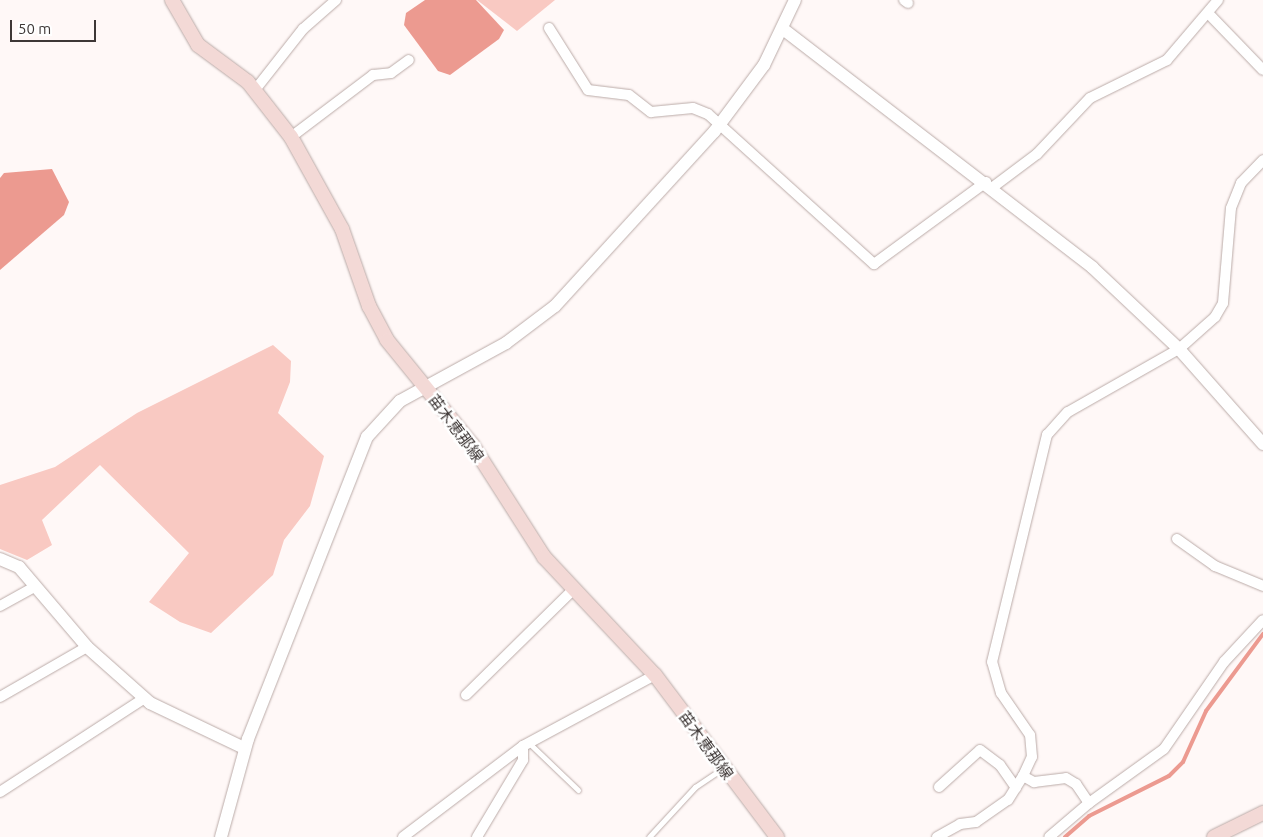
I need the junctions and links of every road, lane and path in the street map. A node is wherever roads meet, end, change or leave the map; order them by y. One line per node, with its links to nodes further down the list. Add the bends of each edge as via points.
1 (172, 0): 10 (main road, 苗木恵那線, via 198,45)
2 (336, 0): 10 (street, via 303,29)
3 (795, 0): 7 (street)
4 (1218, 0): 5 (street)
5 (1208, 13): 9 (street); 14 (street, via 1167,60 1090,98 1036,154)
6 (549, 28): 11 (street, via 588,90 629,95 651,112 693,108 708,114)
7 (783, 29): 11 (street, via 764,66); 14 (street)
8 (409, 60): 12 (street, via 391,73 373,75)
9 (1263, 70)
10 (255, 90): 12 (main road, 苗木恵那線)
11 (718, 127): 14 (street, via 874,264); 16 (street, via 555,306 506,343)
12 (291, 137): 16 (main road, 苗木恵那線, via 342,229 373,316)
13 (1263, 160): 15 (street, via 1241,183 1231,208 1223,302 1216,317)
14 (989, 185): 15 (street, via 1093,268)
15 (1179, 349): 17 (street); 33 (street, via 1068,412 1047,435 992,662 997,686 1030,734 1032,757)
16 (424, 386): 22 (main road, 苗木恵那線, via 473,446 544,557); 31 (street, via 387,412 367,437)
17 (1263, 444)
18 (1177, 539): 20 (street, via 1215,566)
19 (0, 559): 21 (street, via 19,567)
20 (1263, 586)
21 (34, 587): 23 (street); 25 (street)
22 (574, 589): 26 (main road, 苗木恵那線); 27 (street)
23 (0, 606)
24 (1263, 620): 38 (street, via 1224,662 1164,749)
25 (87, 647): 28 (street); 29 (street)
26 (655, 675): 30 (street); 32 (main road, 苗木恵那線)
27 (466, 696)
28 (0, 697)
29 (145, 698): 31 (street); 37 (street)
30 (526, 745): 36 (lane); 42 (street); 43 (street, via 523,760)
31 (244, 748): 41 (street)
32 (723, 768): 44 (lane, via 695,787); 45 (main road, 苗木恵那線)
33 (1023, 776): 35 (street); 38 (street, via 1034,782 1066,778 1076,784)
34 (939, 787): 35 (street, via 980,750 1000,765)
35 (1016, 788): 46 (street, via 1008,800 976,822 960,824)
36 (578, 790)
37 (0, 792)
38 (1089, 803): 47 (street)
39 (1263, 813): 40 (main road)
40 (1229, 834): 48 (main road)
41 (221, 837)
42 (403, 837)
43 (477, 837)
44 (649, 837)
45 (778, 837)
46 (937, 837)
47 (1049, 837)
48 (1214, 837)

